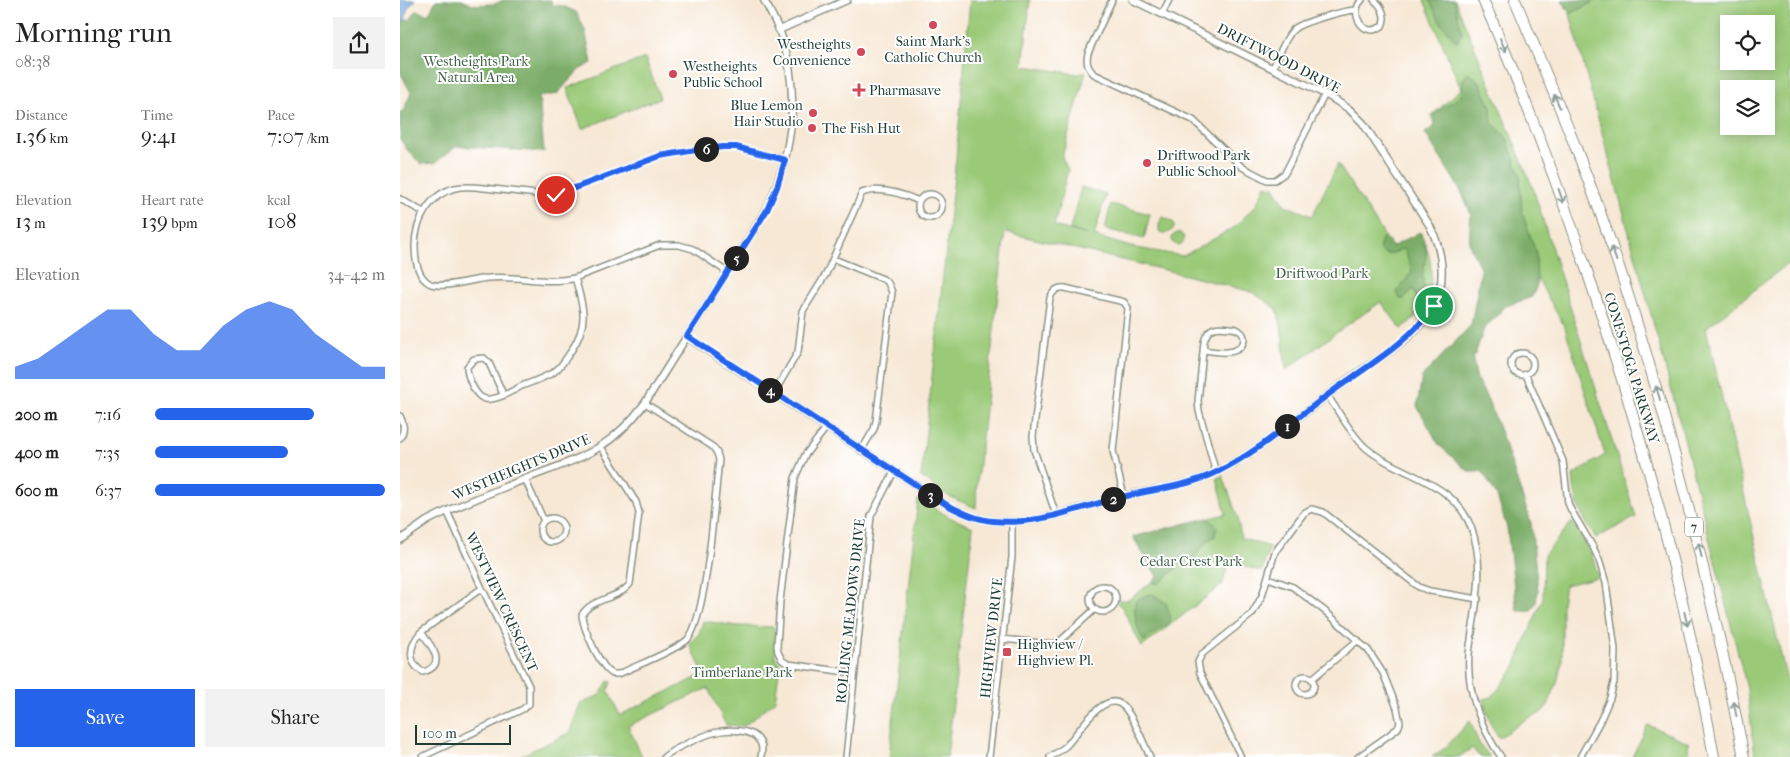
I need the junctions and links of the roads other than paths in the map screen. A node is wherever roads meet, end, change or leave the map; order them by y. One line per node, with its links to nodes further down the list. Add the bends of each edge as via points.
1 (764, 0): 12 (street, WESTHEIGHTS DRIVE)
2 (847, 0): 12 (street)
3 (1112, 0): 14 (street, via 1088,53 1088,69 1193,120 1242,167 1267,180 1275,180 1285,173)
4 (1133, 0): 11 (street, DRIFTWOOD DRIVE)
5 (1169, 0): 11 (street)
6 (1362, 0): 10 (street)
7 (1374, 0): 10 (street, via 1384,18 1380,28 1366,29)
8 (1483, 0): 52 (highway, CONESTOGA PARKWAY / 7, one-way to 52, via 1555,177 1608,332 1666,536 1689,632)
9 (1515, 0): 64 (highway, CONESTOGA PARKWAY / 7, one-way to 9, via 1697,538 1633,309 1578,152)
10 (1355, 10): 13 (street, via 1294,28)
11 (1162, 14): 13 (street, DRIFTWOOD DRIVE)
12 (779, 30): 15 (street, WESTHEIGHTS DRIVE, via 791,81 791,126)
13 (1273, 68): 14 (street, DRIFTWOOD DRIVE)
14 (1325, 94): 27 (street, DRIFTWOOD DRIVE, via 1355,115 1374,139 1430,226 1438,244 1442,268 1440,288 1426,318 1408,336)
15 (785, 160): 18 (street, via 736,147 696,150 660,156 556,195 469,186 455,188 437,198); 20 (street, WESTHEIGHTS DRIVE, via 767,210)
16 (400, 199): 18 (street)
17 (919, 201): 17 (street, via 919,211 925,217 932,218 940,213 941,203 936,196 928,194); 19 (street, via 904,194 862,193)
18 (423, 212): 21 (street, via 414,256 424,279 435,286 490,278 543,282)
19 (834, 259): 25 (street, via 804,310 798,352); 33 (street, via 883,279 892,292 876,421)
20 (727, 272): 21 (street, via 693,249 660,245); 22 (street, WESTHEIGHTS DRIVE)
21 (575, 278): 26 (street, via 584,318 578,341 555,371)
22 (687, 336): 25 (street, DRIFTWOOD DRIVE); 28 (street, WESTHEIGHTS DRIVE)
23 (1204, 350): 23 (street, via 1238,350 1245,339 1243,333 1216,326 1206,335); 35 (street, via 1198,401)
24 (1526, 375): 24 (street, via 1533,368 1533,360 1528,354 1518,353 1512,358 1511,366 1517,374); 63 (street, via 1563,461 1568,503 1593,547 1606,583 1614,649 1614,682 1600,721)
25 (774, 393): 30 (street, DRIFTWOOD DRIVE)
26 (504, 394): 26 (street, via 489,362 484,358 470,361 467,373 478,396 492,399)
27 (1327, 396): 35 (street, DRIFTWOOD DRIVE, via 1261,447); 45 (street, via 1364,446 1455,501 1471,526 1477,552)
28 (645, 403): 32 (street, WESTHEIGHTS DRIVE, via 619,434); 32 (street, via 713,447 719,460 708,558 699,615 692,634 679,646 619,674 612,674 604,668 582,615 588,608 630,584 640,514 636,502)
29 (400, 416): 31 (street, via 404,430)
30 (826, 428): 33 (street, DRIFTWOOD DRIVE); 50 (street, via 805,455 795,478 780,602 778,652 788,664)
31 (400, 438)
32 (601, 447): 36 (street, WESTHEIGHTS DRIVE, via 575,461)
33 (861, 451): 34 (street, DRIFTWOOD DRIVE)
34 (894, 472): 41 (street, DRIFTWOOD DRIVE, via 961,512 992,521); 50 (street, ROLLING MEADOWS DRIVE, via 871,516)
35 (1216, 473): 37 (street, DRIFTWOOD DRIVE)
36 (525, 479): 38 (street, WESTHEIGHTS DRIVE); 40 (street)
37 (1124, 496): 39 (street, DRIFTWOOD DRIVE); 39 (street, via 1113,451 1128,308 1124,302 1057,288 1050,298 1033,436 1034,450)
38 (447, 511): 42 (street, WESTHEIGHTS DRIVE); 44 (street, WESTVIEW CRESCENT)
39 (1056, 515): 41 (street, DRIFTWOOD DRIVE)
40 (544, 521): 40 (street, via 541,536 551,543 559,541 564,535 561,522 551,518)
41 (1012, 522): 48 (street, HIGHVIEW DRIVE, via 1012,557)
42 (400, 540)
43 (1268, 578): 45 (street, via 1276,552 1310,509 1323,512 1419,587); 49 (street, via 1305,595); 60 (street, via 1252,614 1202,654 1198,662 1200,673)
44 (482, 588): 47 (street); 53 (street, WESTVIEW CRESCENT, via 529,686 529,704)
45 (1478, 599): 62 (street, via 1469,655 1470,684 1484,731)
46 (1095, 609): 46 (street, via 1106,611 1114,605 1115,596 1110,588 1100,586 1092,591 1090,600); 48 (street, via 1058,643)
47 (421, 632): 47 (street, via 413,641 412,653 416,668 423,672 432,669 436,657)
48 (1002, 639): 57 (street, HIGHVIEW DRIVE)
49 (1358, 640): 51 (street); 61 (street, via 1383,673 1400,723 1398,728)
50 (854, 673): 56 (street, ROLLING MEADOWS DRIVE)
51 (1312, 679)
52 (1712, 753)
53 (422, 757)
54 (664, 757): 55 (street, via 710,733 731,731 754,735 760,741)
55 (761, 757)
56 (846, 757)
57 (989, 757)
58 (1050, 757): 59 (street, via 1064,748 1088,717 1108,702 1120,703 1127,711)
59 (1150, 757)
60 (1241, 757)
61 (1358, 757)
62 (1501, 757)
63 (1580, 757)
64 (1744, 757)

